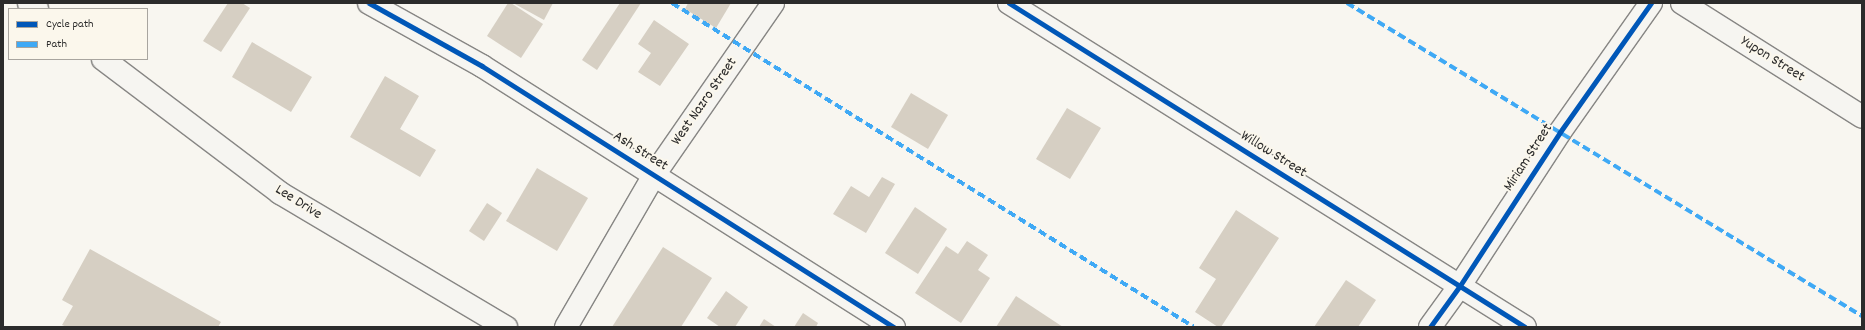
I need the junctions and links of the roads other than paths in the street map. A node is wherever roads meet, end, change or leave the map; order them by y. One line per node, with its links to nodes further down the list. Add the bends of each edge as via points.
1 (369, 3): 8 (street, Ash Street, via 482,66)
2 (773, 3): 8 (street, West Nazro Street)
3 (1009, 3): 9 (street, Willow Street)
4 (1651, 3): 9 (street, Miriam Street, via 1560,132)
5 (1682, 3): 7 (street, Yupon Street)
6 (104, 60): 10 (street, Lee Drive, via 280,194)
7 (1862, 117)
8 (654, 176): 11 (street, West Nazro Street); 12 (street, Ash Street)
9 (1459, 287): 13 (street, Miriam Street); 14 (street, Willow Street)
10 (506, 327)
11 (566, 327)
12 (894, 327)
13 (1430, 327)
14 (1525, 327)

